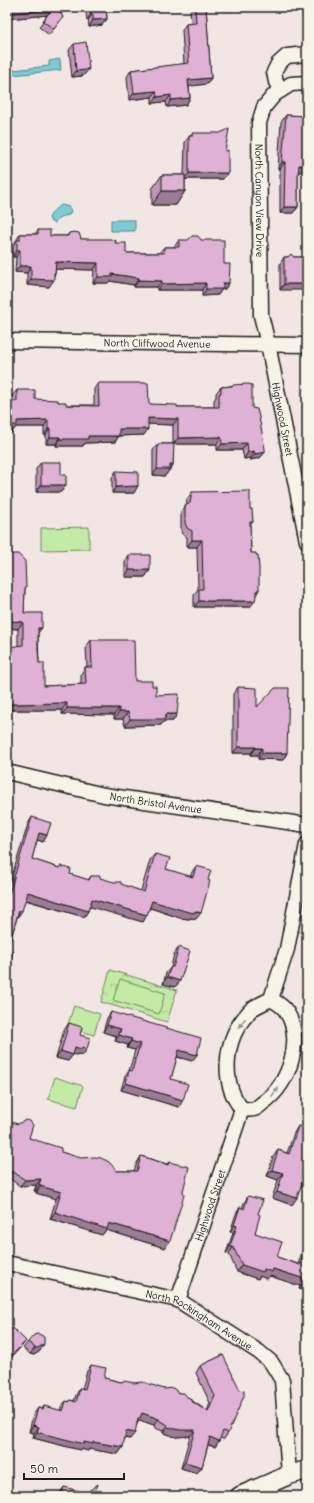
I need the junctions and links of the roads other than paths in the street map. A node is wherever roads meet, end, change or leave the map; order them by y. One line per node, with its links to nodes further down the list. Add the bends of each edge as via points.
1 (307, 54): 3 (street, via 287,56 278,64 274,72)
2 (307, 83): 3 (street, North Canyon View Drive, via 291,84)
3 (281, 90): 5 (street, North Canyon View Drive, via 264,107 259,123 261,315)
4 (7, 341): 5 (street, North Cliffwood Avenue)
5 (268, 344): 6 (street, North Cliffwood Avenue); 7 (street, Highwood Street)
6 (307, 344)
7 (307, 540)
8 (7, 772): 9 (street, North Bristol Avenue, via 104,795)
9 (307, 826)
10 (307, 844): 11 (street, via 287,948)
11 (272, 999): 12 (street, one-way to 12, via 252,1009 240,1023 233,1037 228,1072 235,1101); 12 (street, one-way to 11, via 255,1109 271,1097 282,1083 290,1064 294,1042 291,1021 285,1009)
12 (242, 1109): 14 (street, Highwood Street)
13 (7, 1263): 14 (street, North Rockingham Avenue)
14 (178, 1300): 16 (street, North Rockingham Avenue, via 271,1362 282,1380)
15 (307, 1470): 16 (main road)
16 (289, 1475): 17 (main road)
17 (240, 1496)

